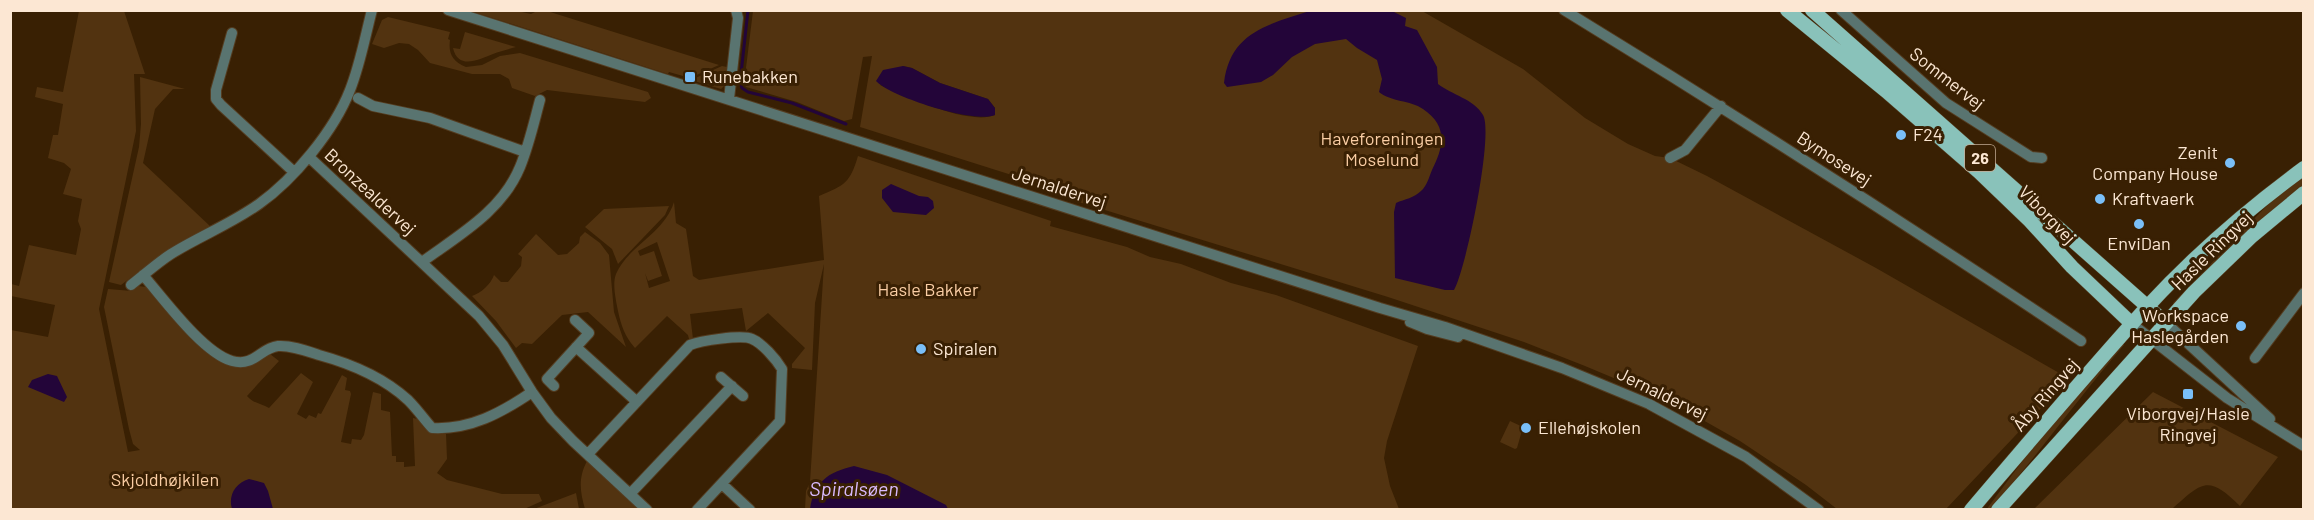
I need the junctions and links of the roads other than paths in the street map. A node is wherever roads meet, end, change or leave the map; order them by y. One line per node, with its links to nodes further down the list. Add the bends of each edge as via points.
1 (372, 10): 14 (street, Bronzealdervej, via 350,92)
2 (448, 10): 10 (street, Jernaldervej)
3 (736, 10): 10 (street)
4 (1564, 10): 12 (street, Bymosevej)
5 (1787, 10): 27 (main road, Viborgvej / 26, via 1979,172)
6 (1812, 10): 24 (main road, Viborgvej / 26)
7 (1841, 10): 16 (street, Sommervej, via 1946,103 2031,157)
8 (232, 33): 18 (street, via 216,99)
9 (358, 98): 13 (street, via 373,106 430,118)
10 (729, 99): 43 (street, Jernaldervej, via 1380,308 1427,329 1482,341 1562,368 1681,420 1773,474)
11 (540, 100): 13 (street)
12 (1722, 106): 15 (street, via 1685,150); 29 (street, Bymosevej)
13 (525, 152): 20 (street, via 514,179 494,207)
14 (309, 157): 18 (street); 20 (street, Bronzealdervej)
15 (1670, 158)
16 (2042, 158)
17 (2304, 168): 24 (main road, Hasle Ringvej, via 2273,190)
18 (294, 172): 21 (street, via 260,204 171,254)
19 (2304, 193): 26 (main road, Hasle Ringvej, via 2237,250)
20 (422, 262): 35 (street, Bronzealdervej, via 485,323)
21 (143, 275): 22 (street); 35 (street, via 201,340 231,361 256,359 278,346 346,363 380,379 408,401 432,428 477,423)
22 (131, 285)
23 (2304, 293): 31 (street)
24 (2148, 305): 26 (main road, Viborgvej / 26); 27 (main road, Åby Ringvej)
25 (575, 320): 30 (street, via 589,333)
26 (2166, 323): 28 (main road, Hasle Ringvej); 38 (street, Viborgvej)
27 (2132, 324): 28 (street, Viborgvej); 47 (main road, Åby Ringvej)
28 (2151, 339): 38 (street, Viborgvej, via 2227,398); 48 (main road)
29 (2081, 341)
30 (576, 347): 33 (street, via 547,379); 37 (street)
31 (2254, 358)
32 (722, 377): 34 (street)
33 (554, 386)
34 (732, 386): 36 (street); 42 (street)
35 (532, 392): 40 (street, Bronzealdervej, via 561,429)
36 (743, 396)
37 (636, 401): 40 (street); 41 (street, via 690,345 746,337 757,342 782,369 781,418)
38 (2288, 435): 39 (street, Viborgvej)
39 (2304, 447)
40 (588, 454): 42 (street, Bronzealdervej)
41 (722, 484): 45 (street); 46 (street)
42 (630, 494): 44 (street, Bronzealdervej)
43 (1815, 508)
44 (647, 510)
45 (697, 510)
46 (750, 510)
47 (1971, 510)
48 (1998, 510)

